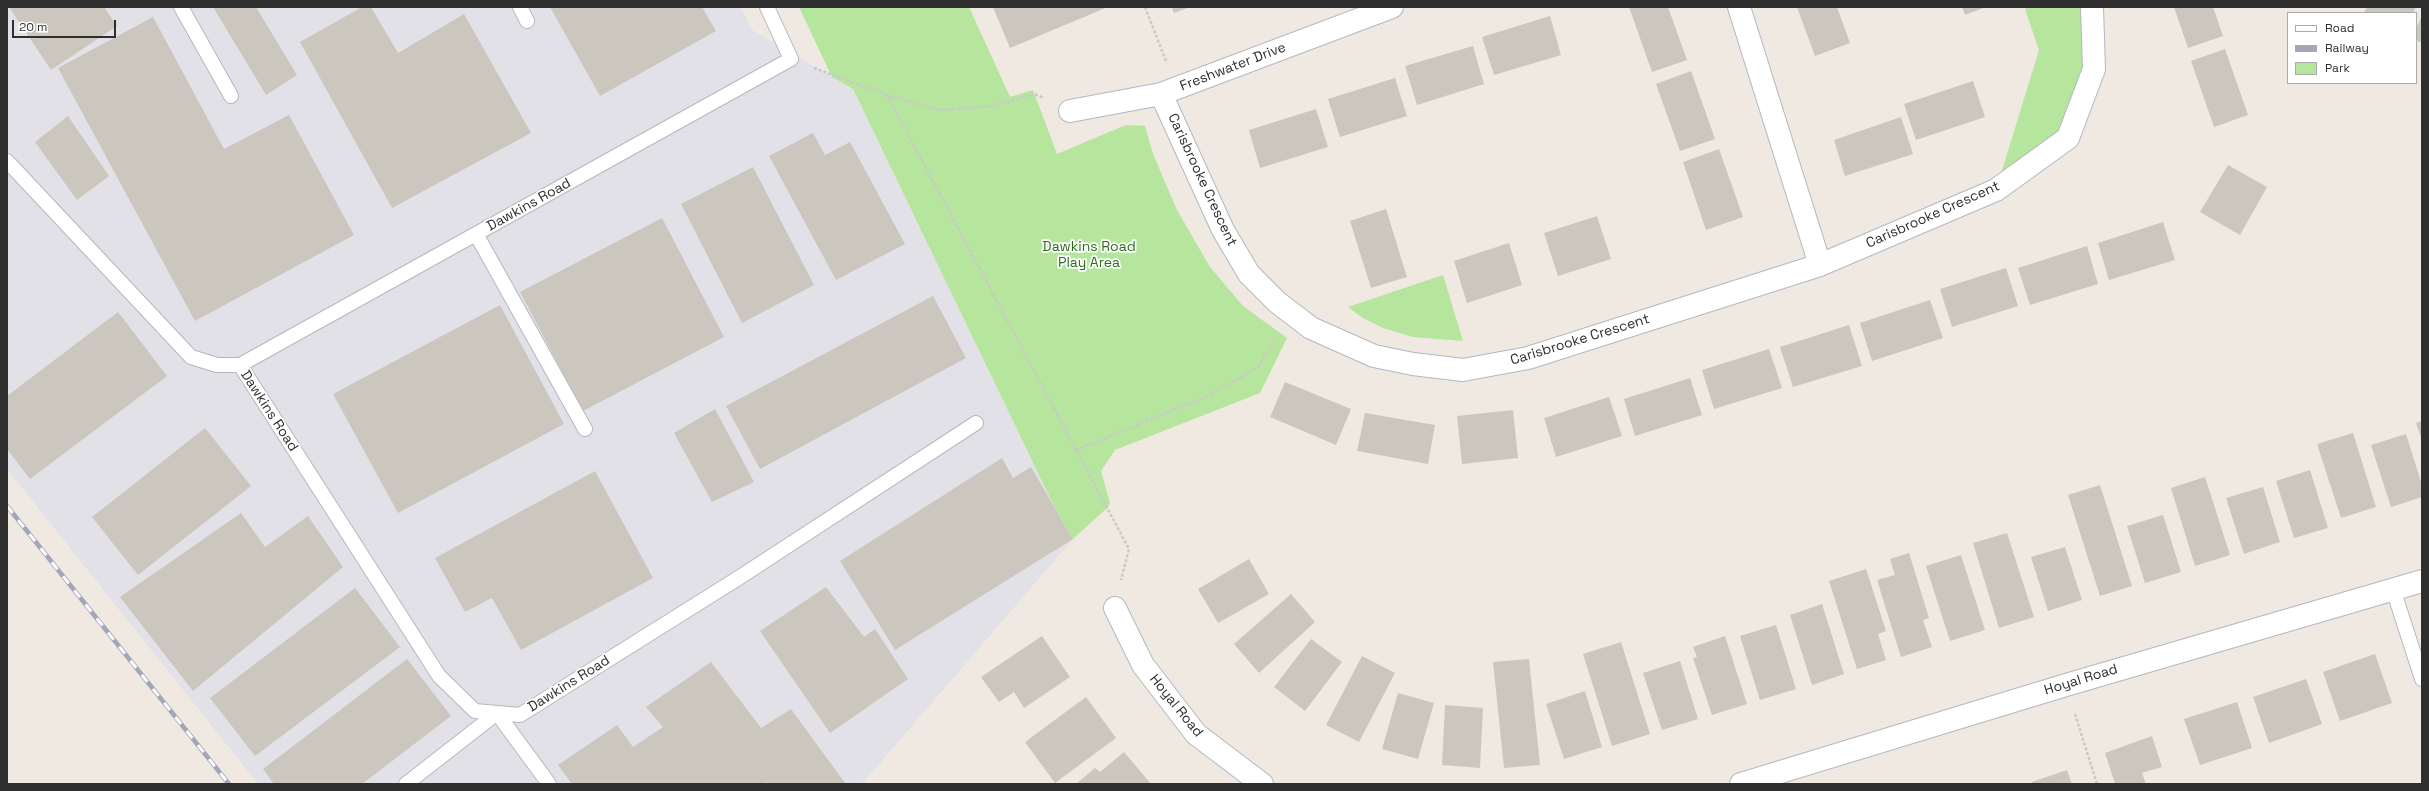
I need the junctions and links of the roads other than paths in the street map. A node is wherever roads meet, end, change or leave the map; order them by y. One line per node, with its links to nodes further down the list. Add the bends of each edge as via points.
1 (181, 7): 9 (lane)
2 (520, 7): 7 (lane)
3 (767, 7): 12 (lane, Dawkins Road, via 791,59)
4 (1392, 7): 8 (street, Freshwater Drive)
5 (1739, 7): 13 (street)
6 (2092, 7): 13 (street, Carisbrooke Crescent, via 2094,69 2068,138 1996,190)
7 (527, 21)
8 (1169, 91): 10 (street, Freshwater Drive); 13 (street, Carisbrooke Crescent, via 1223,230 1249,274 1311,328 1374,356 1463,370 1528,358)
9 (231, 96)
10 (1070, 111)
11 (7, 161): 14 (lane, via 191,357 217,365)
12 (476, 234): 14 (lane, Dawkins Road); 16 (lane)
13 (1820, 265)
14 (240, 365): 21 (lane, Dawkins Road, via 439,676 475,711)
15 (976, 423): 21 (lane, Dawkins Road, via 740,577 520,715)
16 (585, 429)
17 (2422, 581): 18 (street, Hoyal Road)
18 (2393, 589): 20 (lane); 25 (street, Hoyal Road)
19 (1115, 608): 24 (street, Hoyal Road, via 1143,665 1196,734)
20 (2422, 679)
21 (497, 713): 22 (lane); 23 (lane)
22 (406, 784)
23 (549, 784)
24 (1262, 784)
25 (1741, 784)

